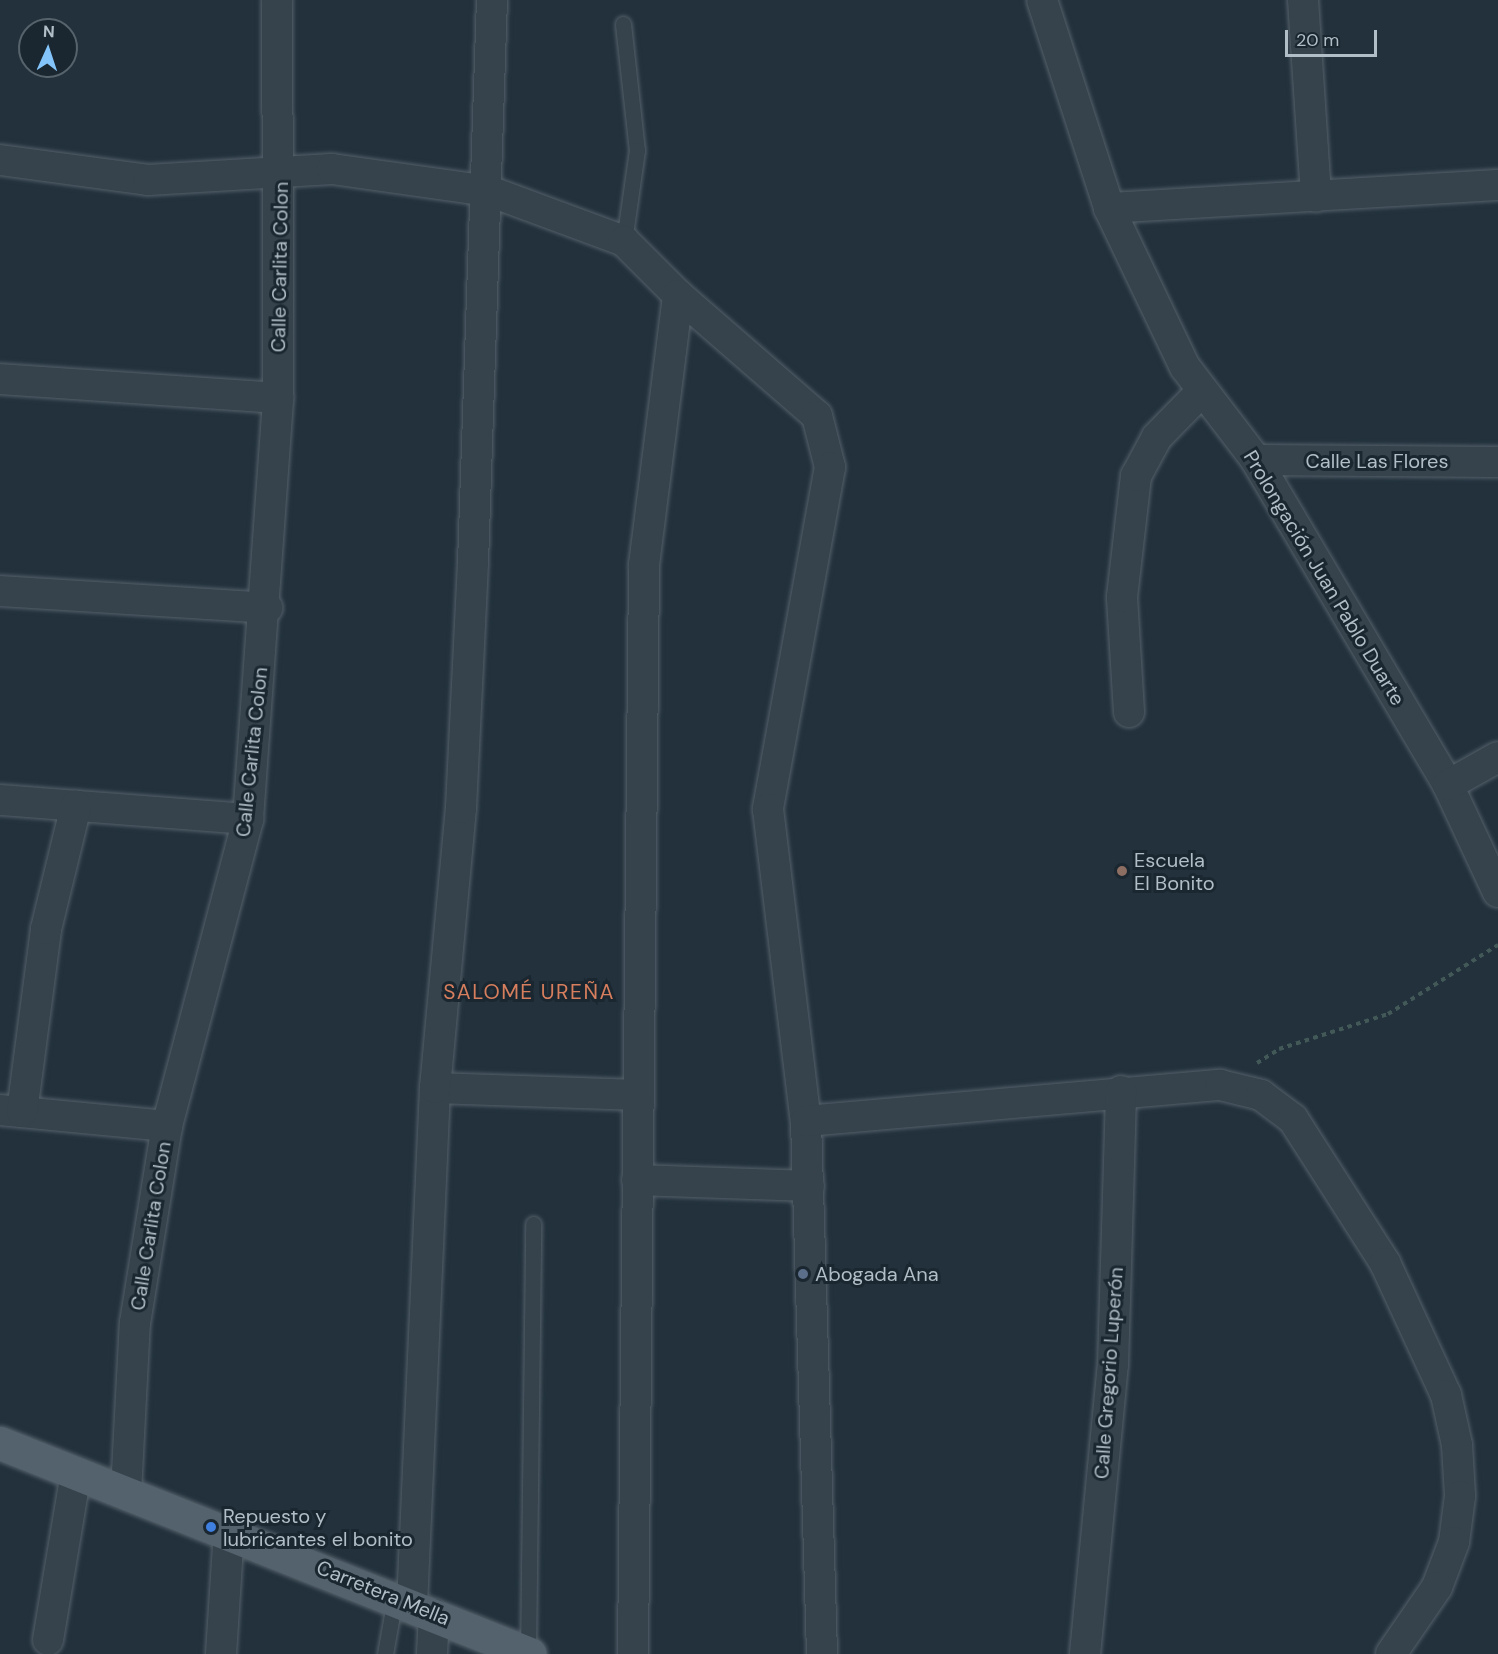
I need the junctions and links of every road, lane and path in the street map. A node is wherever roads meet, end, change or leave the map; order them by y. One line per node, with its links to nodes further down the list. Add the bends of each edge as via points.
1 (277, 0): 7 (street, Calle Carlita Colon)
2 (492, 0): 9 (street)
3 (1042, 0): 11 (street, Prolongación Juan Pablo Duarte)
4 (1303, 0): 10 (street)
5 (623, 24): 12 (lane, via 637,150)
6 (0, 160): 7 (street, via 148,180)
7 (281, 171): 9 (street, via 332,169); 16 (street, Calle Carlita Colon)
8 (1498, 185): 10 (street)
9 (489, 191): 12 (street); 30 (street, via 461,808)
10 (1317, 197): 11 (street)
11 (1109, 208): 15 (street, Prolongación Juan Pablo Duarte)
12 (624, 241): 13 (street)
13 (678, 295): 32 (street, via 644,566); 34 (street, via 817,416 826,438 830,467 768,809)
14 (0, 379): 16 (street)
15 (1201, 392): 17 (street, Prolongación Juan Pablo Duarte); 21 (street, via 1157,437 1136,476 1122,597)
16 (278, 398): 20 (street, Calle Carlita Colon)
17 (1257, 460): 18 (street, Calle Las Flores); 23 (street, Prolongación Juan Pablo Duarte)
18 (1498, 462)
19 (0, 591): 20 (street)
20 (267, 608): 26 (street, Calle Carlita Colon)
21 (1129, 712)
22 (1498, 757): 23 (street)
23 (1448, 785): 27 (street, Prolongación Juan Pablo Duarte)
24 (0, 800): 25 (street)
25 (76, 806): 26 (street); 33 (street, via 46,929)
26 (248, 819): 35 (street, Calle Carlita Colon)
27 (1498, 892)
28 (1498, 945): 29 (path, via 1388,1014 1279,1050)
29 (1220, 1085): 31 (street); 52 (street, via 1261,1095 1293,1119 1385,1263 1446,1395 1460,1496 1455,1542 1437,1587)
30 (435, 1088): 32 (street); 43 (street)
31 (1121, 1091): 34 (street); 51 (street, Calle Gregorio Luperón, via 1113,1365)
32 (638, 1095): 36 (street)
33 (11, 1111): 35 (street)
34 (806, 1121): 37 (street)
35 (167, 1126): 41 (street, Calle Carlita Colon, via 135,1323)
36 (637, 1180): 37 (street); 49 (street)
37 (809, 1186): 50 (street)
38 (533, 1224): 48 (lane)
39 (0, 1443): 40 (main road, Carretera Mella)
40 (76, 1473): 41 (main road, Carretera Mella); 44 (street)
41 (126, 1492): 42 (main road, Carretera Mella)
42 (229, 1531): 43 (main road, Carretera Mella); 45 (street)
43 (414, 1606): 46 (lane); 47 (street); 48 (main road, Carretera Mella)
44 (48, 1640)
45 (221, 1654)
46 (385, 1654)
47 (432, 1654)
48 (529, 1654)
49 (633, 1654)
50 (822, 1654)
51 (1085, 1654)
52 (1392, 1654)

